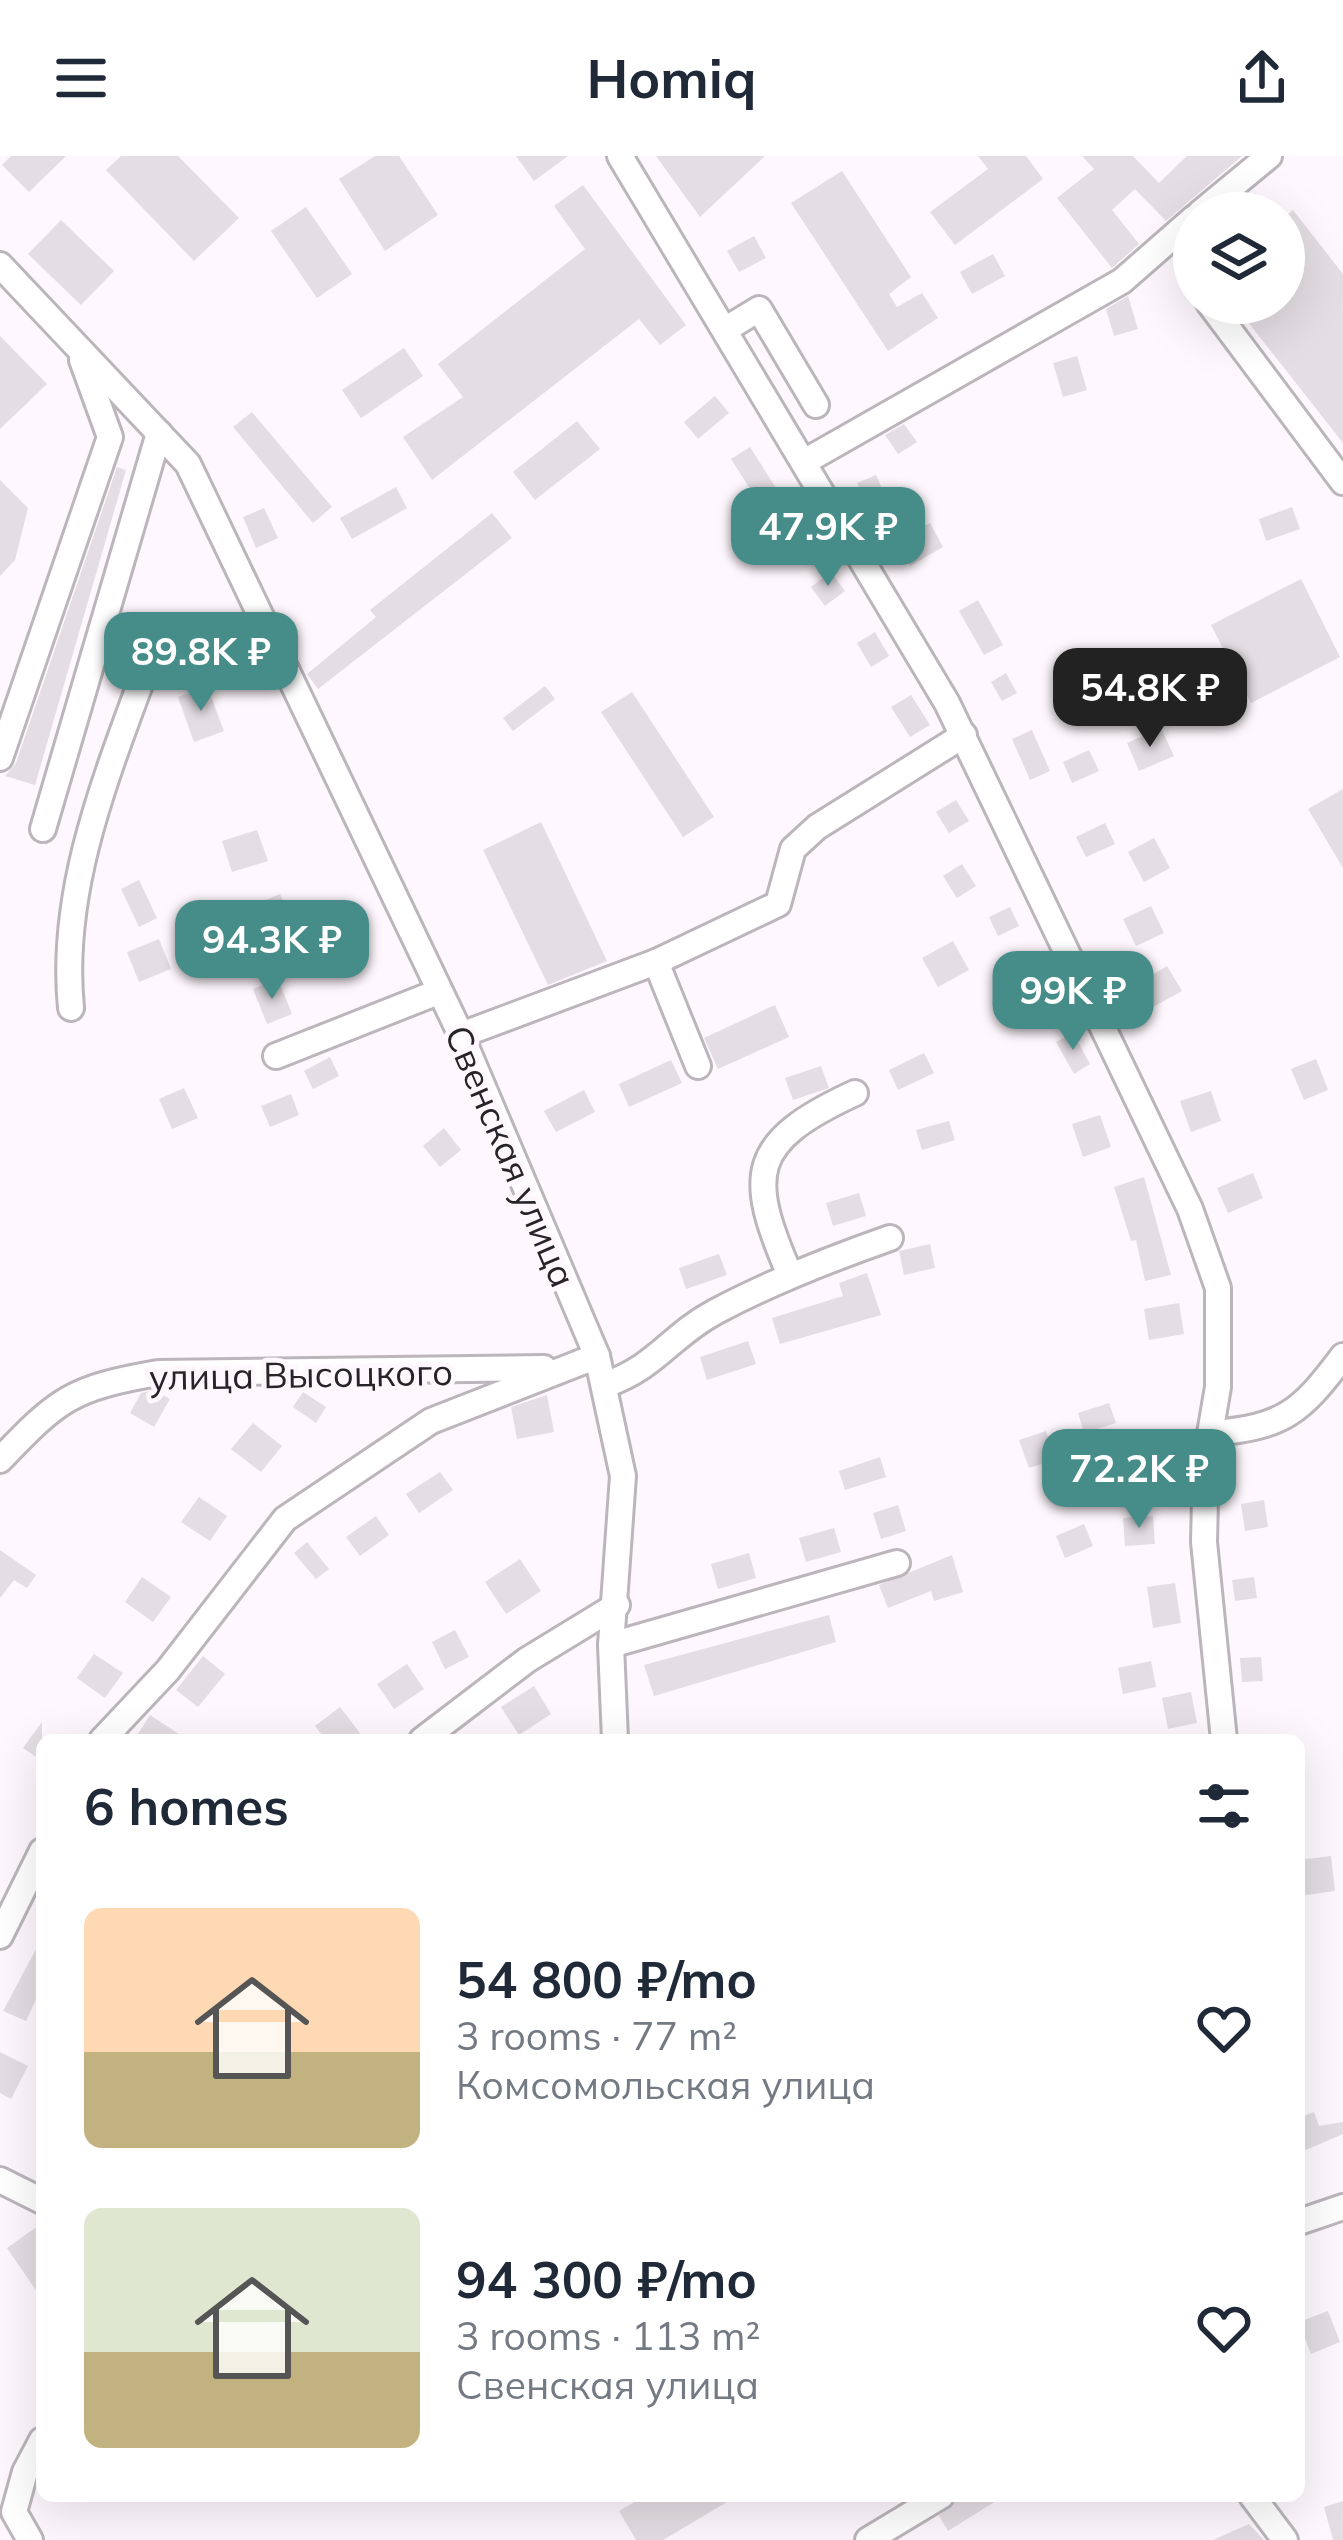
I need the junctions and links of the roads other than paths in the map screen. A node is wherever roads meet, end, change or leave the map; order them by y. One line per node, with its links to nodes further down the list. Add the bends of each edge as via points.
1 (620, 156): 7 (street)
2 (1269, 156): 3 (street)
3 (1225, 192)
4 (1173, 236): 11 (street, via 1122,281)
5 (0, 265): 8 (street, Свенская улица)
6 (1225, 324): 12 (street)
7 (726, 329): 9 (street, via 759,309); 11 (street)
8 (77, 346): 10 (street, Свенская улица); 15 (street, via 110,436)
9 (816, 405)
10 (159, 433): 13 (street, Свенская улица, via 188,464); 16 (street)
11 (804, 461): 14 (street)
12 (1343, 482)
13 (264, 622): 18 (street, Свенская улица); 19 (street, via 149,661 94,808 65,952)
14 (964, 735): 17 (street, via 817,826 793,849 778,904); 30 (street, via 1190,1209 1218,1288)
15 (0, 758)
16 (43, 829)
17 (656, 962): 20 (street); 22 (street)
18 (438, 992): 20 (street, Свенская улица); 21 (street)
19 (71, 1008)
20 (461, 1035): 26 (street, Свенская улица)
21 (276, 1056)
22 (698, 1066)
23 (855, 1093): 25 (street, via 808,1115 778,1142 761,1176 762,1210)
24 (890, 1238): 25 (street)
25 (790, 1275): 29 (street, via 677,1337 644,1371)
26 (597, 1356): 28 (street); 29 (street, Свенская улица)
27 (1343, 1356): 30 (street, via 1304,1408 1259,1429)
28 (559, 1368): 31 (street, улица Высоцкого, via 158,1373 57,1401); 35 (street, via 431,1421 285,1519)
29 (605, 1384): 33 (street, Свенская улица, via 623,1476)
30 (1213, 1433): 38 (street, via 1204,1542)
31 (0, 1460)
32 (897, 1563): 34 (street)
33 (616, 1605): 34 (street, Свенская улица); 36 (street, via 526,1660)
34 (611, 1646): 37 (street, Свенская улица)
35 (108, 1734)
36 (430, 1734)
37 (615, 1734)
38 (1223, 1734)
39 (36, 1863): 40 (street)
40 (0, 1936)
41 (0, 2180): 42 (street)
42 (36, 2197)
43 (1343, 2207): 44 (street)
44 (1305, 2220)
45 (36, 2452): 48 (street, via 14,2512)
46 (931, 2502): 49 (street)
47 (1256, 2502): 50 (street)
48 (30, 2540)
49 (868, 2540)
50 (1285, 2540)

